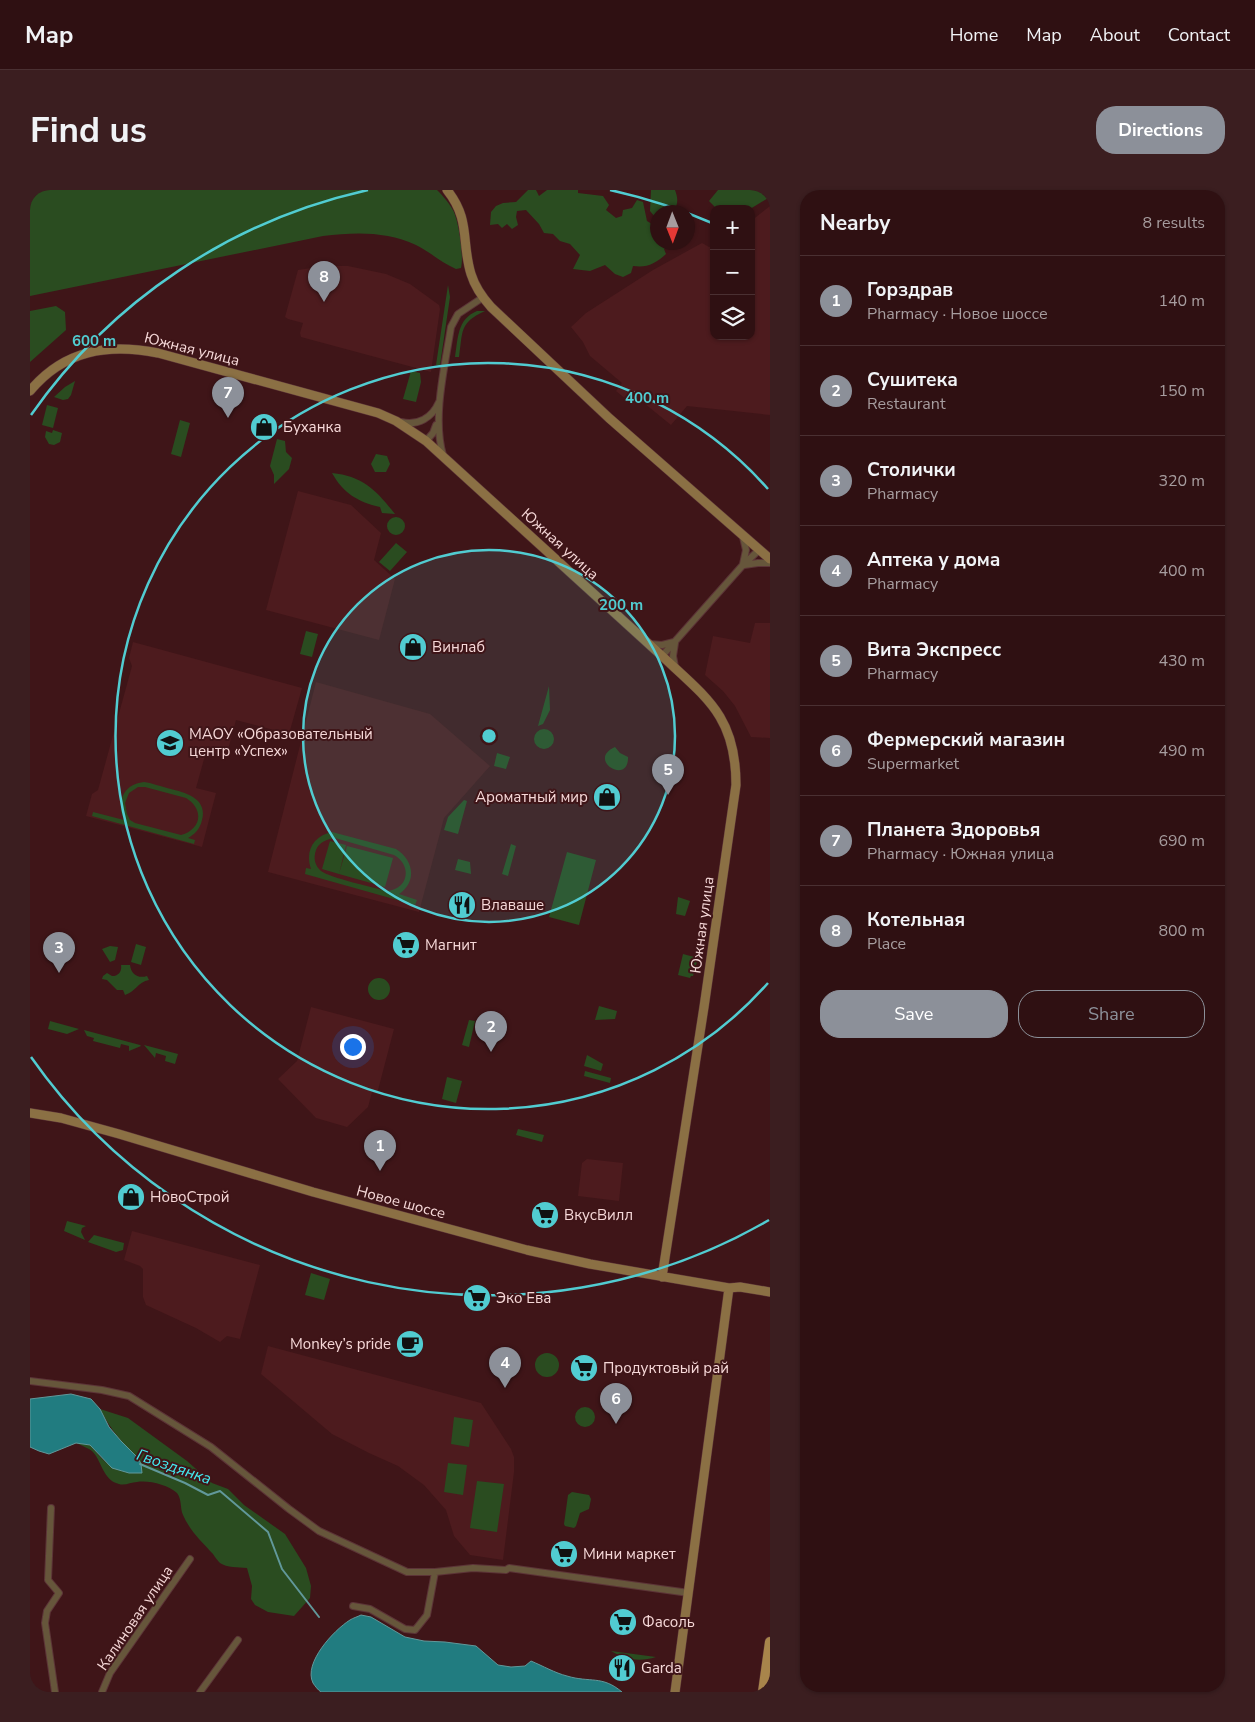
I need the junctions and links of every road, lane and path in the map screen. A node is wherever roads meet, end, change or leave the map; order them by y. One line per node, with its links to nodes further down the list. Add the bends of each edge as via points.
1 (447, 190): 2 (street, via 459,206 470,269)
2 (482, 298): 4 (street, via 458,314 451,327); 9 (street, via 609,418)
3 (30, 391): 6 (street, Южная улица, via 50,372 78,356 108,348 125,348 158,353 378,413)
4 (441, 393): 5 (street); 6 (street, via 433,413 424,420 417,423)
5 (438, 419): 7 (street); 8 (street)
6 (396, 421): 7 (street, Южная улица)
7 (426, 441): 8 (street, Южная улица)
8 (443, 456): 14 (street, Южная улица)
9 (743, 536): 10 (street); 12 (street, via 746,550)
10 (759, 550): 11 (street); 12 (street)
11 (770, 561): 12 (street)
12 (742, 566): 13 (street)
13 (675, 641): 14 (street); 15 (street); 16 (street, via 673,656)
14 (649, 644): 15 (street, Южная улица)
15 (662, 656): 16 (street, Южная улица)
16 (677, 670): 18 (street, Южная улица, via 710,701 726,728 736,764 736,786)
17 (30, 1113): 18 (street, Новое шоссе, via 61,1118 527,1250)
18 (662, 1277): 19 (street, Новое шоссе)
19 (729, 1288): 20 (street, Новое шоссе); 25 (street)
20 (770, 1292)
21 (30, 1381): 24 (street, via 129,1396 212,1447 319,1531 407,1572)
22 (51, 1508): 29 (street, via 48,1580 59,1593 47,1612 45,1623)
23 (190, 1559): 30 (street, Калиновая улица, via 115,1666)
24 (435, 1572): 25 (street, via 509,1568); 26 (street, via 427,1615 415,1630 405,1629 370,1609)
25 (689, 1593): 32 (street)
26 (353, 1606)
27 (238, 1640): 31 (street)
28 (770, 1642): 33 (main road)
29 (55, 1692)
30 (102, 1692)
31 (200, 1692)
32 (675, 1692)
33 (762, 1692)

